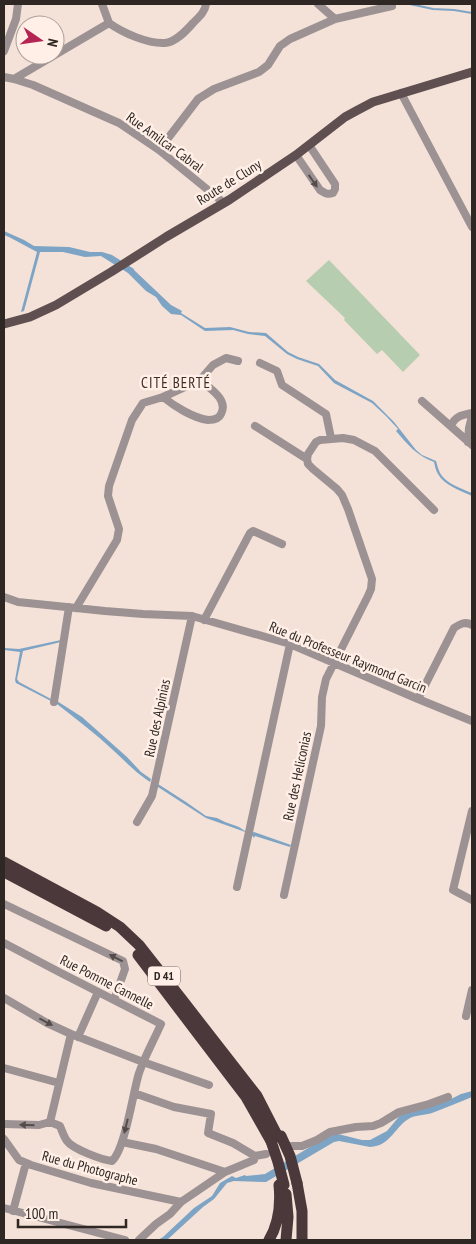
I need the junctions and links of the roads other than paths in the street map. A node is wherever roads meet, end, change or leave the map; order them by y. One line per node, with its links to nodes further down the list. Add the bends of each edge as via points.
1 (18, 4): 8 (street)
2 (102, 4): 7 (street)
3 (206, 4): 7 (street, via 205,10 181,36 166,43 146,41)
4 (318, 4): 6 (street)
5 (392, 6): 6 (street)
6 (335, 19): 14 (street, via 290,39 259,72 214,89 198,100)
7 (109, 23): 11 (street)
8 (4, 51)
9 (472, 72): 12 (main road, Route de Cluny)
10 (4, 77): 11 (street, Rue Amilcar Cabral)
11 (14, 79): 14 (street, Rue Amilcar Cabral, via 119,123)
12 (401, 93): 13 (main road, Route de Cluny, via 373,102 345,117); 17 (street)
13 (309, 145): 15 (main road, Route de Cluny); 15 (street, one-way to 13, via 320,190 333,193 335,184)
14 (159, 150): 16 (street, Rue Amilcar Cabral)
15 (296, 155): 16 (main road, Route de Cluny)
16 (224, 203): 18 (main road, Route de Cluny, via 56,305)
17 (472, 227)
18 (4, 324)
19 (238, 361): 21 (street, via 226,358)
20 (260, 363): 27 (street, via 277,371 282,386 326,414)
21 (200, 380): 22 (street); 22 (street, via 218,395 224,406 216,419 194,416)
22 (162, 397): 33 (street, via 144,403 132,420 109,486 108,496 119,529 117,540)
23 (422, 401): 26 (street)
24 (472, 414): 26 (street, via 457,417); 28 (street)
25 (255, 426): 29 (street, Rue des Heliconias)
26 (451, 426): 28 (street)
27 (330, 438): 29 (street, via 316,442); 30 (street, via 354,440 375,451)
28 (470, 444)
29 (307, 459): 38 (street, Rue des Heliconias, via 312,469 342,495 372,579 371,590)
30 (434, 510)
31 (282, 544): 35 (street, via 253,531 250,533)
32 (4, 598): 33 (street, Rue du Professeur Raymond Garcin)
33 (73, 608): 34 (street, Rue du Professeur Raymond Garcin); 40 (street)
34 (192, 616): 35 (street, Rue du Professeur Raymond Garcin); 43 (street, Rue des Alpinias, via 152,796)
35 (204, 620): 37 (street, Rue du Professeur Raymond Garcin)
36 (472, 625): 39 (street, via 461,623 454,628)
37 (290, 644): 38 (street, Rue du Professeur Raymond Garcin); 46 (street)
38 (333, 663): 39 (street, Rue du Professeur Raymond Garcin); 47 (street, Rue des Heliconias, via 326,678 321,726)
39 (418, 699): 41 (street, Rue du Professeur Raymond Garcin)
40 (54, 702)
41 (472, 721)
42 (472, 811): 48 (street, via 453,890)
43 (137, 822)
44 (4, 862): 67 (highway, D 41, via 97,912 120,927 139,946 257,1096)
45 (4, 872): 67 (highway, D 41, via 112,930 139,956 246,1097)
46 (237, 887)
47 (284, 895)
48 (472, 900)
49 (4, 904): 54 (street, one-way to 49, via 125,969 123,961)
50 (4, 943): 52 (street, Rue Pomme Cannelle)
51 (472, 990): 55 (street)
52 (98, 992): 54 (street, Rue Pomme Cannelle); 56 (street)
53 (4, 998): 56 (street, one-way to 56)
54 (114, 1000): 57 (street, Rue Pomme Cannelle, via 161,1024)
55 (466, 1016)
56 (74, 1035): 57 (street); 59 (street)
57 (143, 1062): 60 (street); 61 (street)
58 (4, 1068): 59 (street)
59 (59, 1083): 63 (street)
60 (208, 1085)
61 (134, 1093): 66 (street, one-way to 66); 69 (street, via 211,1114 208,1133)
62 (448, 1096): 68 (street, via 398,1112 373,1126 330,1132 302,1146)
63 (50, 1122): 64 (street, one-way to 64, via 39,1125); 66 (street, via 60,1126 67,1142 106,1160 116,1157)
64 (4, 1124)
65 (4, 1139): 70 (street, Rue du Photographe, via 19,1160)
66 (122, 1142): 71 (street, via 156,1149)
67 (272, 1142): 69 (street); 72 (highway, D 41, via 285,1156)
68 (291, 1146)
69 (255, 1156): 71 (street, via 254,1160)
70 (26, 1163): 73 (street, Rue du Photographe, via 91,1184); 75 (street)
71 (226, 1172): 73 (street)
72 (288, 1184): 78 (highway); 79 (highway, D 41); 80 (highway, D 41, via 295,1212); 81 (highway, via 302,1211)
73 (181, 1202): 77 (street)
74 (4, 1208): 75 (street)
75 (13, 1211): 76 (street)
76 (125, 1240)
77 (139, 1240)
78 (269, 1240)
79 (286, 1240)
80 (294, 1240)
81 (302, 1240)

